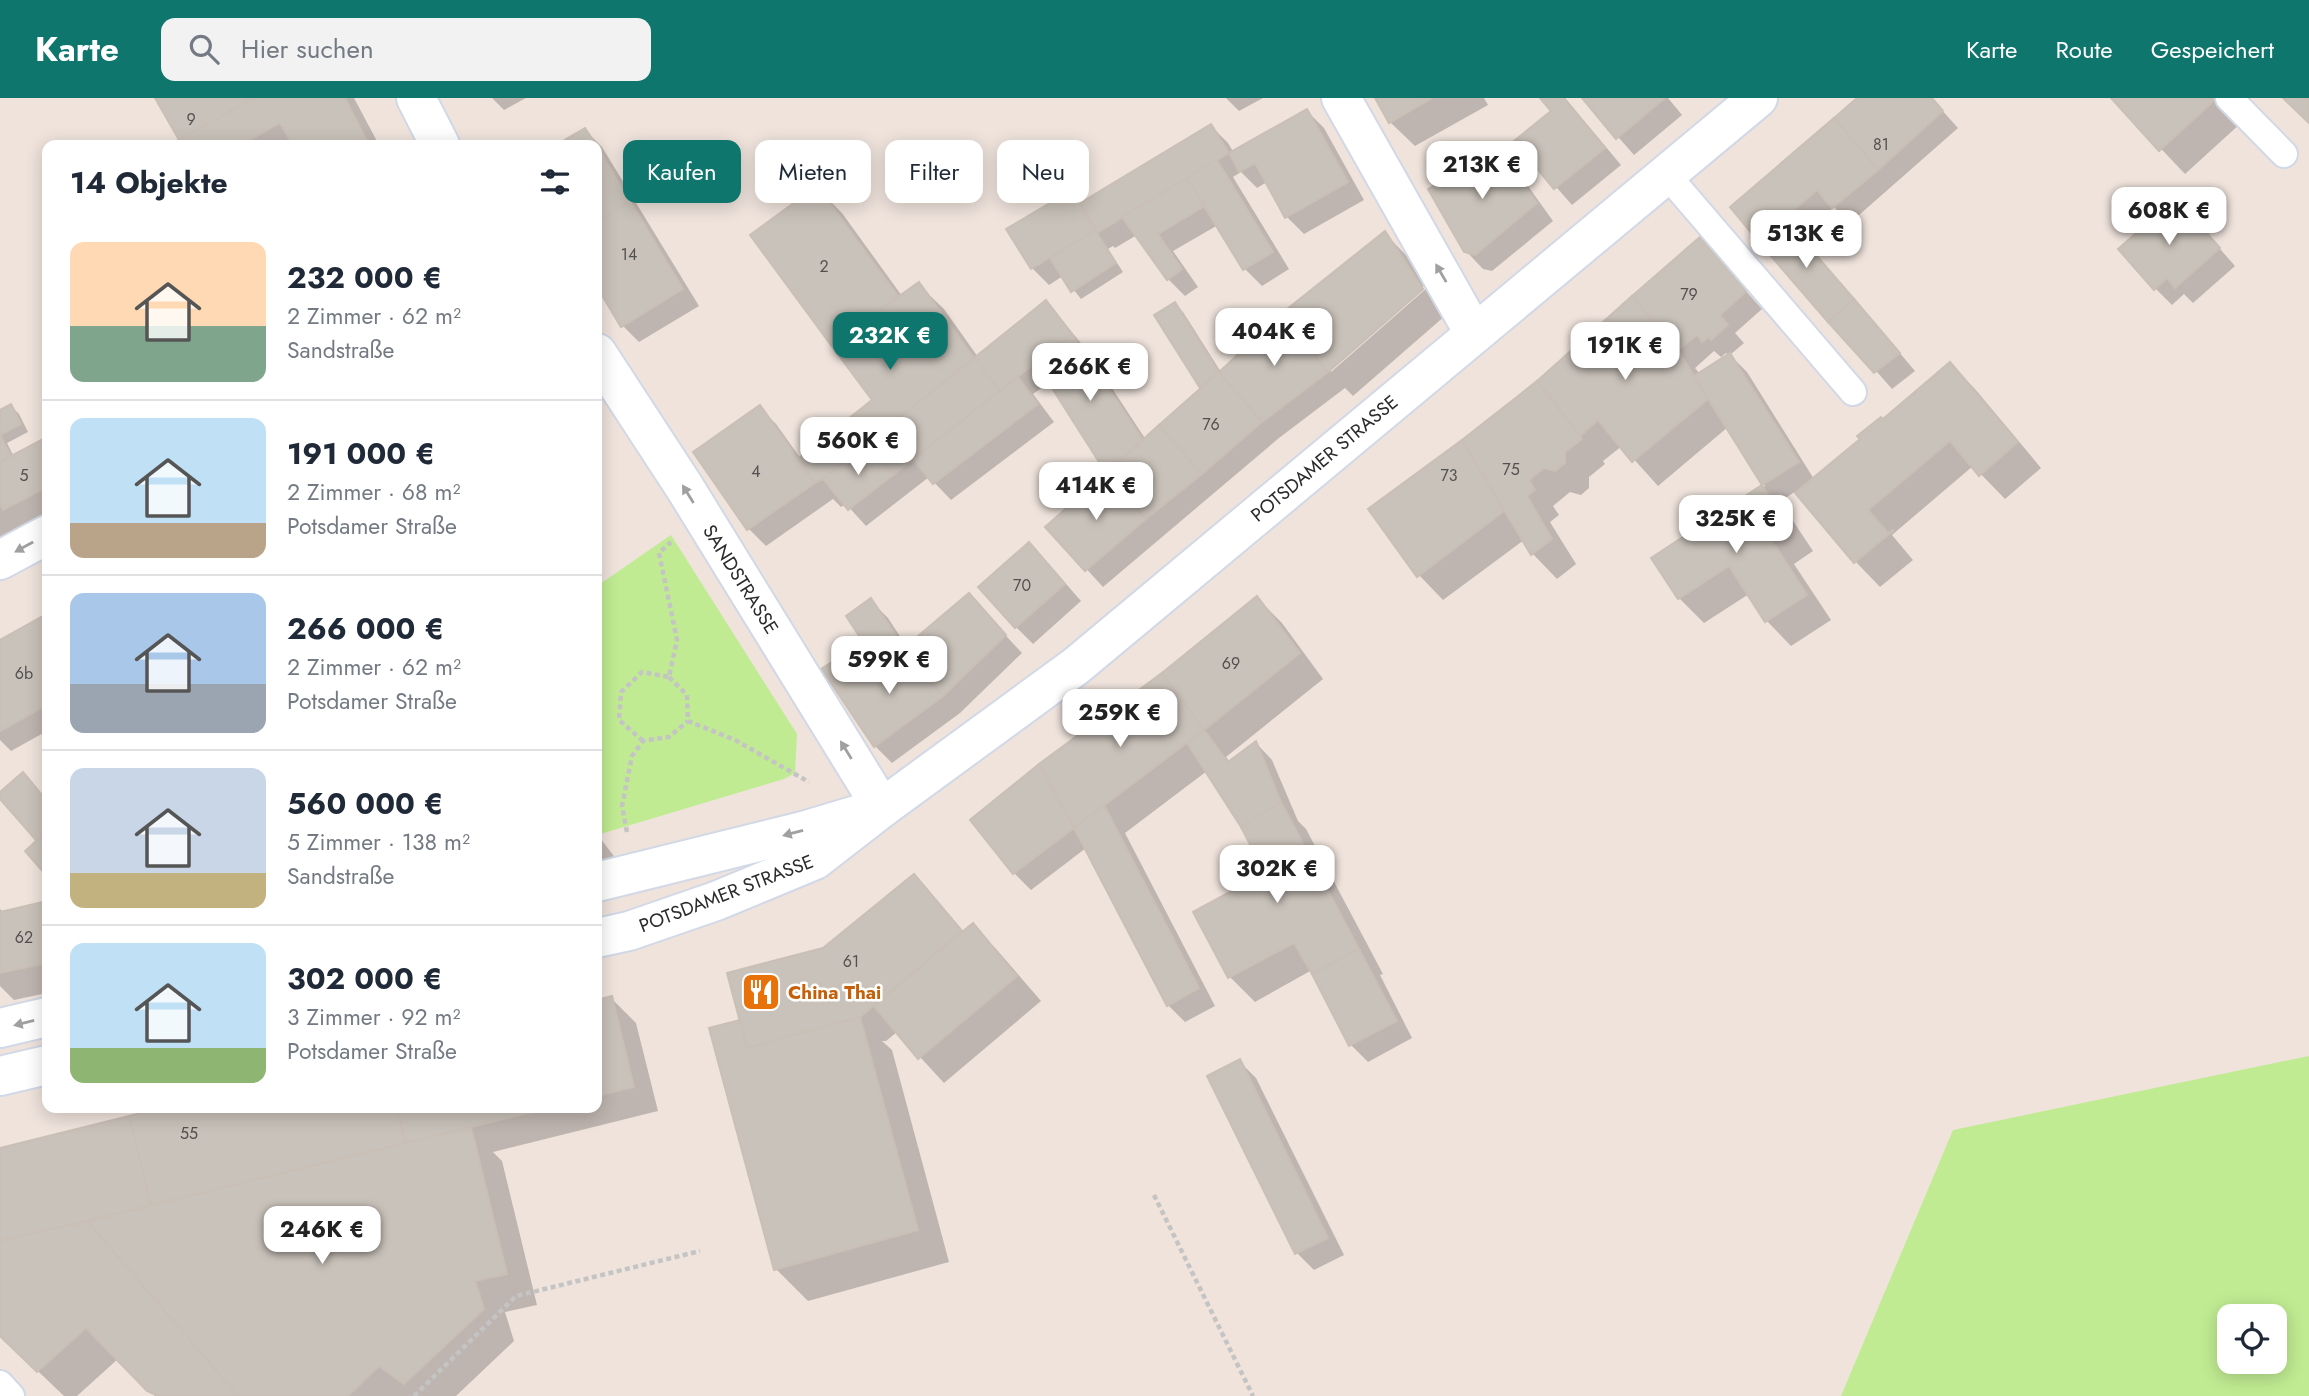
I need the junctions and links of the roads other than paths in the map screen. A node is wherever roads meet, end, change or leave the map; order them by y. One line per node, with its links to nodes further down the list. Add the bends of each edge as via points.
1 (416, 98): 5 (street)
2 (1341, 98): 8 (street, one-way to 2)
3 (1758, 98): 7 (street, POTSDAMER STRASSE)
4 (2229, 98): 6 (lane)
5 (437, 140)
6 (2284, 154)
7 (1667, 175): 8 (street, POTSDAMER STRASSE); 10 (lane)
8 (1474, 333): 13 (street, POTSDAMER STRASSE, via 1076,666)
9 (602, 361): 13 (street, SANDSTRASSE, one-way to 9)
10 (1853, 392)
11 (42, 538): 12 (street, one-way to 12)
12 (0, 560)
13 (882, 808): 14 (street, POTSDAMER STRASSE, one-way to 14); 15 (street, POTSDAMER STRASSE, via 815,860 716,901)
14 (602, 881)
15 (602, 937)
16 (42, 1018): 17 (street, one-way to 17)
17 (0, 1028)
18 (42, 1066): 19 (street)
19 (0, 1076)
20 (0, 1384): 21 (lane)
21 (11, 1396)

